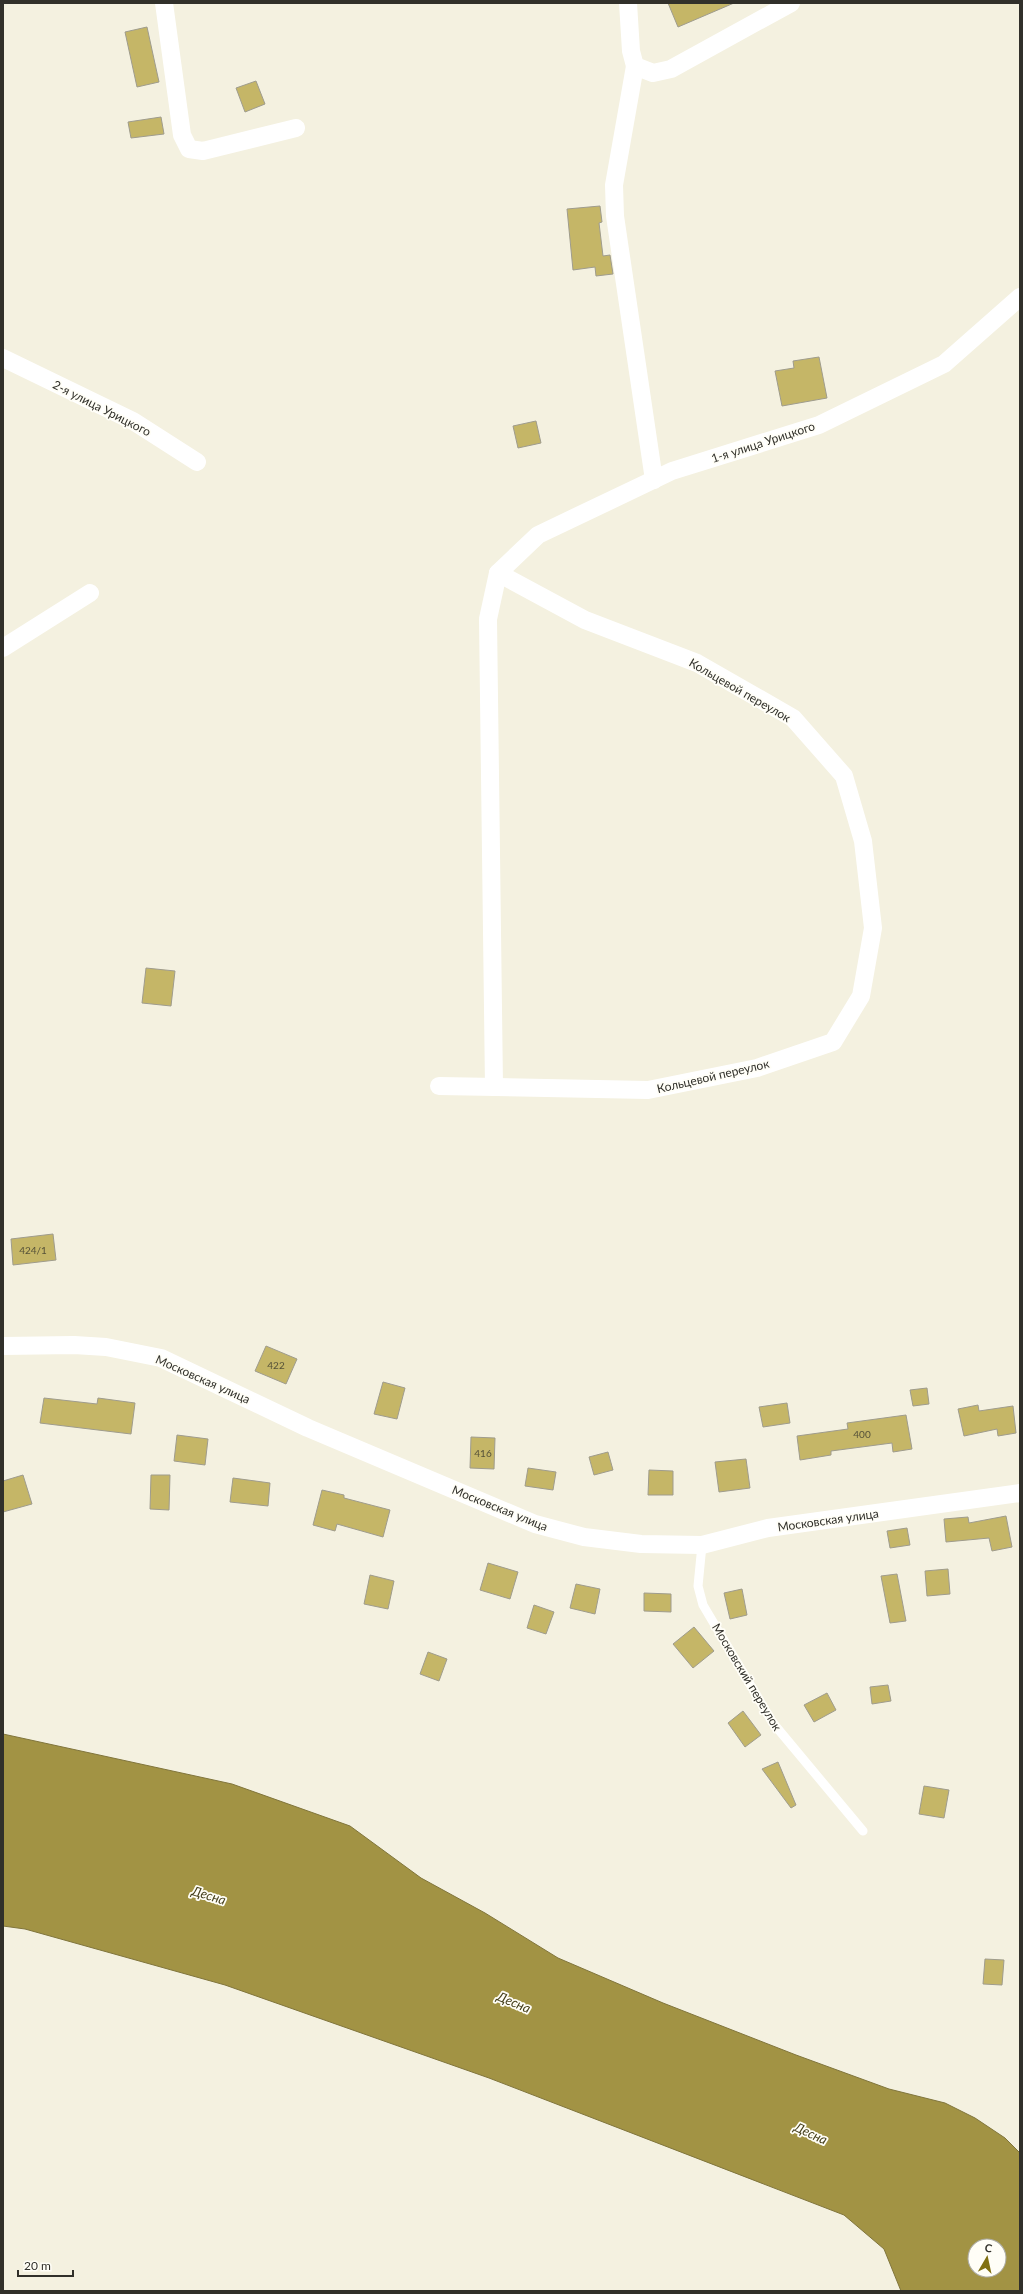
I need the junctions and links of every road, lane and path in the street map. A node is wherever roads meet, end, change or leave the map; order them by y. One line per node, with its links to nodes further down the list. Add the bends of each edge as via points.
1 (164, 3): 5 (street, via 182,135 190,149 202,151)
2 (628, 3): 4 (street, via 631,51)
3 (791, 3): 4 (street, via 671,69 653,73)
4 (635, 66): 9 (street, via 614,186 615,216)
5 (296, 128)
6 (1020, 297): 9 (street, 1-я улица Урицкого, via 944,364 819,425 672,471)
7 (3, 358): 8 (street, 2-я улица Урицкого, via 133,421)
8 (197, 462)
9 (654, 480): 10 (street, 1-я улица Урицкого, via 538,535)
10 (498, 573): 14 (street, via 488,619); 14 (street, Кольцевой переулок, via 585,620 697,663 793,718 844,776 863,841 873,928 861,996 833,1042 757,1068 648,1090)
11 (90, 592): 12 (street)
12 (3, 648)
13 (439, 1086): 14 (street, Кольцевой переулок)
14 (494, 1087)
15 (3, 1346): 17 (street, Московская улица, via 106,1347 161,1358 308,1428 535,1524 584,1537 641,1544)
16 (1020, 1493): 17 (street, Московская улица, via 768,1528)
17 (702, 1545): 18 (lane, Московский переулок, via 698,1586 703,1605 773,1723)
18 (863, 1831)

